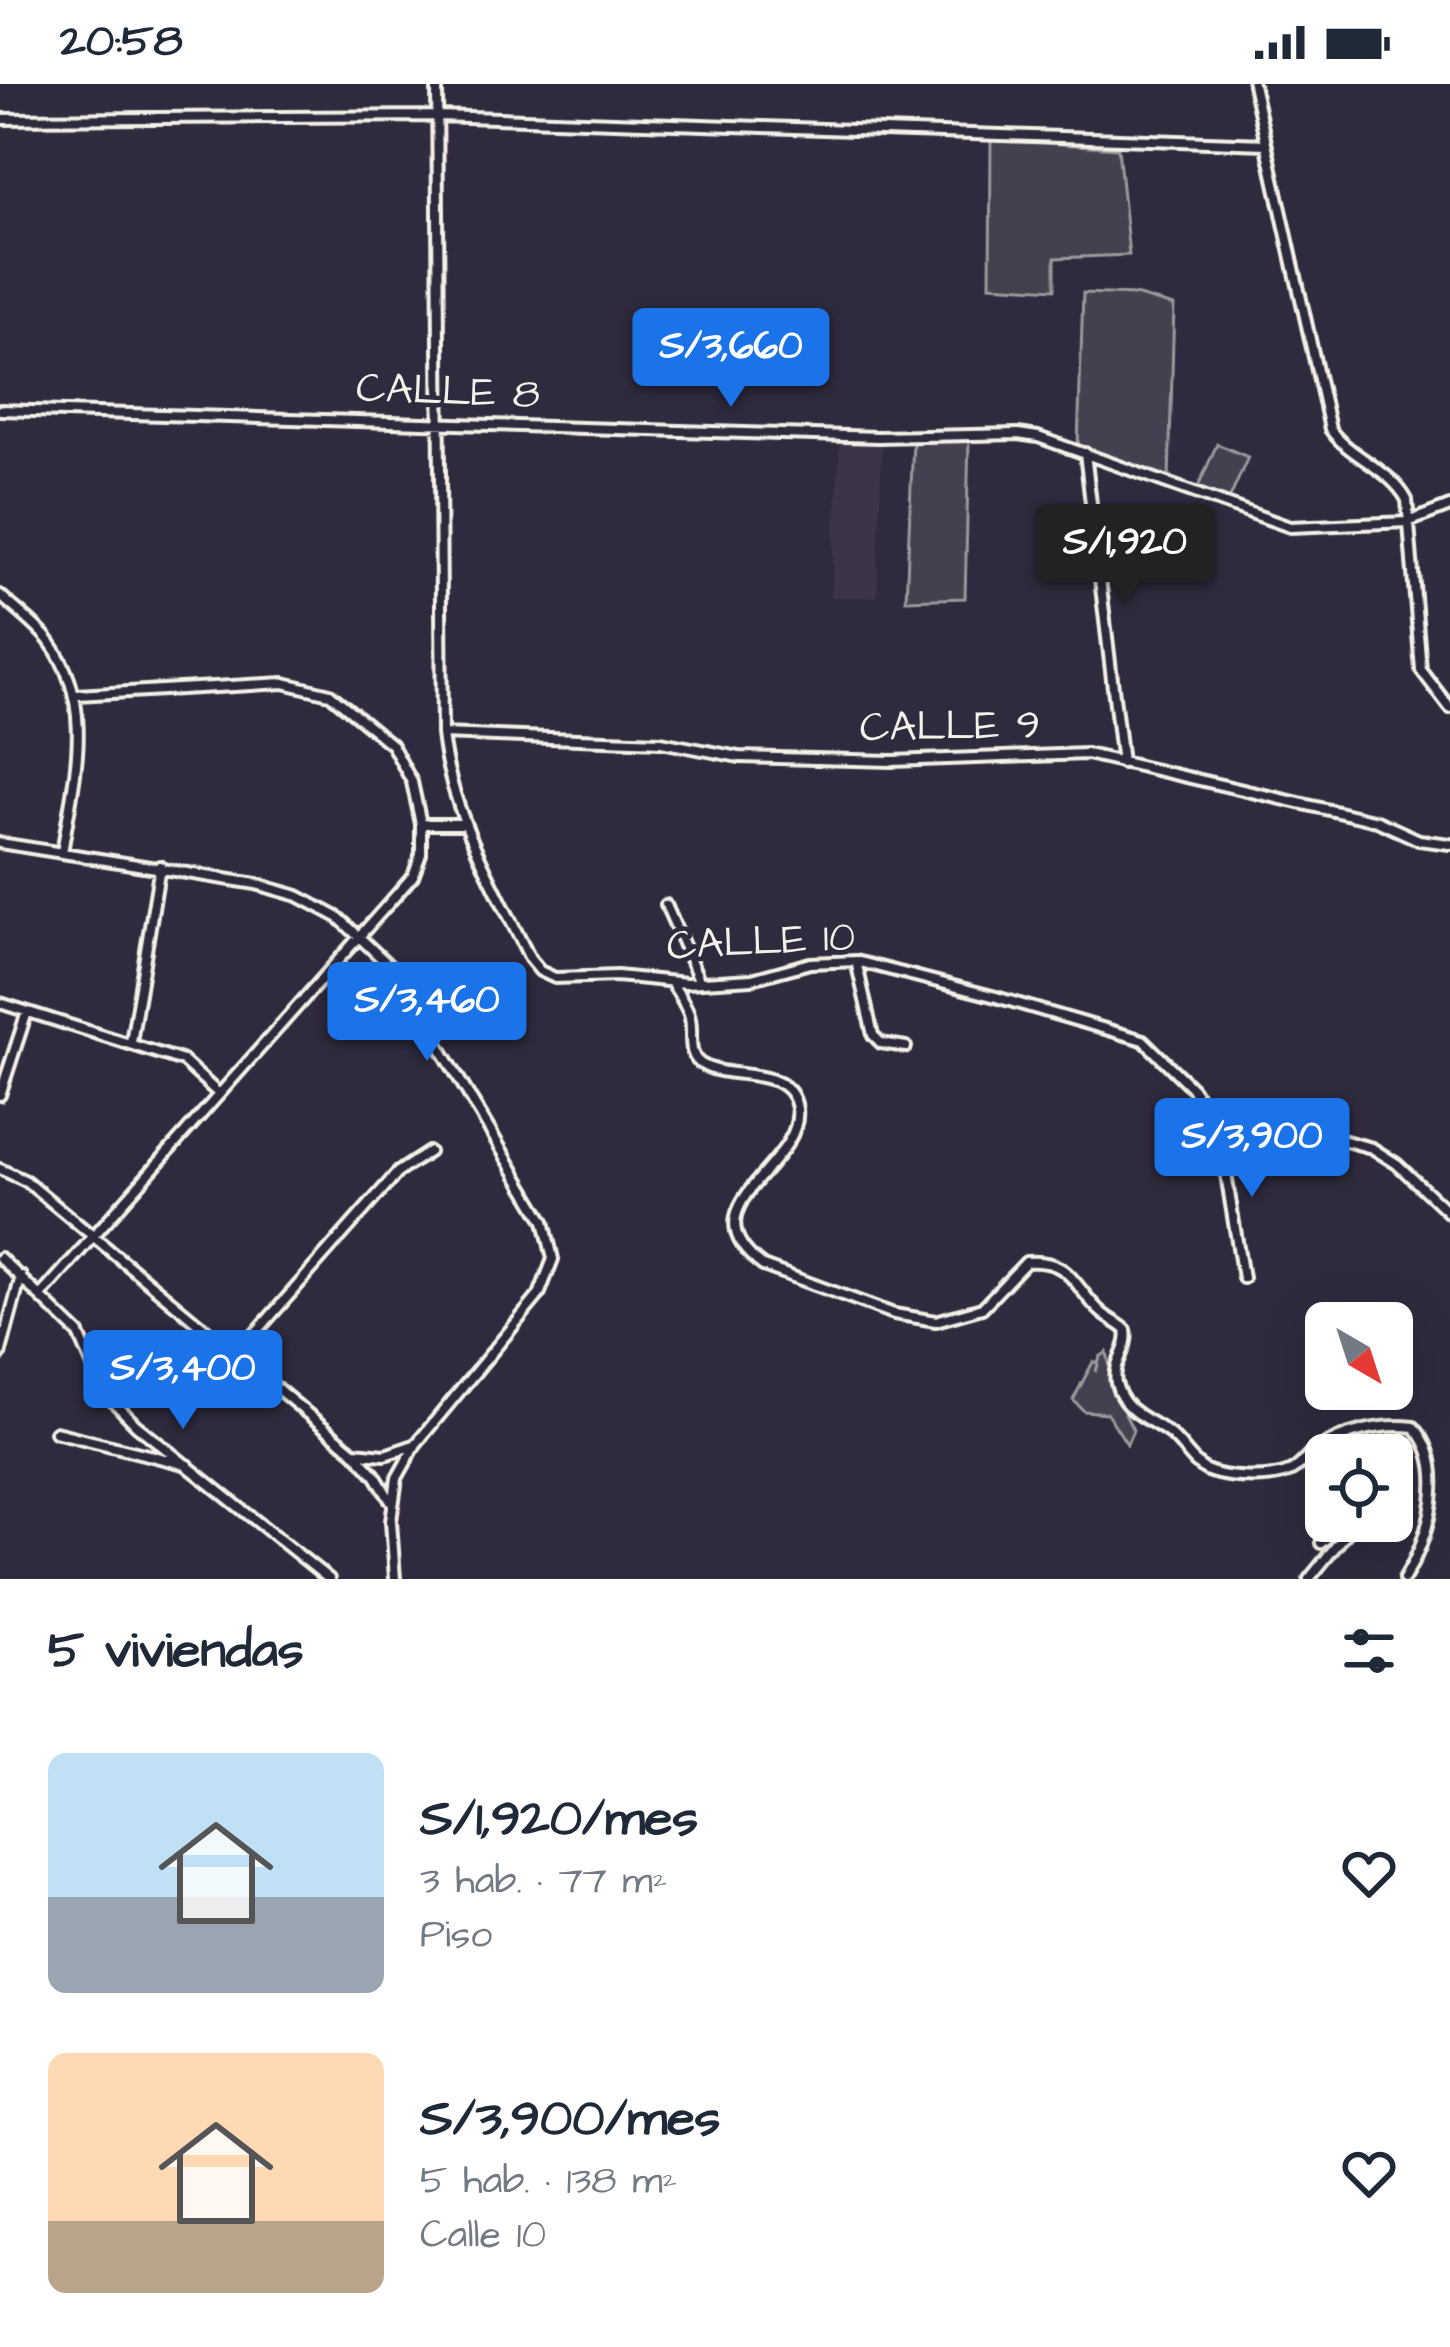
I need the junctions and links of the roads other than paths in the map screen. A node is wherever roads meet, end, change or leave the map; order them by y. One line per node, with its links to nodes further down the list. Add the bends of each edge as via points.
1 (437, 84): 3 (street, CALLE 10)
2 (1253, 84): 5 (street)
3 (438, 116): 4 (street); 5 (street); 7 (street, CALLE 10)
4 (0, 118)
5 (1266, 144): 10 (street, via 1330,429 1402,491)
6 (0, 410): 7 (street, CALLE 8)
7 (438, 422): 8 (street, CALLE 8, via 1018,434); 14 (street, CALLE 10)
8 (1085, 453): 10 (street, CALLE 8, via 1290,527); 15 (street)
9 (1450, 506): 10 (street, CALLE 8)
10 (1408, 522): 13 (street, via 1421,670)
11 (0, 596): 12 (street, via 46,637)
12 (76, 695): 16 (street, via 284,683 330,694 392,745 412,782); 20 (street, via 80,729)
13 (1450, 708)
14 (442, 734): 15 (street, CALLE 9, via 661,742 739,757 1076,753); 17 (street, CALLE 10, via 446,777)
15 (1122, 763): 19 (street, CALLE 9)
16 (421, 824): 17 (street); 23 (street, via 416,871)
17 (464, 824): 25 (street, CALLE 10, via 540,971)
18 (0, 842): 20 (street)
19 (1450, 844)
20 (62, 853): 21 (street)
21 (160, 866): 23 (street, via 298,896); 29 (street)
22 (666, 905): 26 (street)
23 (361, 935): 31 (street); 45 (street, via 394,970 453,1064 544,1221 553,1259 539,1295)
24 (856, 961): 26 (street, CALLE 10); 30 (street, via 873,1035); 33 (street, CALLE 10, via 1143,1040 1192,1088)
25 (670, 981): 26 (street, CALLE 10); 53 (street, via 688,1012 698,1062 767,1077 796,1105 794,1128 737,1213 736,1233 752,1258 894,1314 936,1322 982,1308 1026,1262 1061,1269 1126,1330 1115,1370 1126,1404 1213,1473 1287,1473 1324,1445 1379,1426 1414,1427 1428,1445 1435,1486)
26 (700, 982)
27 (0, 1003): 28 (street)
28 (27, 1012): 29 (street); 32 (street)
29 (131, 1042): 31 (street, via 183,1061)
30 (906, 1047)
31 (219, 1094): 37 (street)
32 (0, 1095)
33 (1219, 1129): 36 (street, via 1250,1141 1286,1125 1372,1148); 40 (street)
34 (430, 1152): 42 (street, via 398,1172)
35 (0, 1169): 37 (street)
36 (1450, 1214)
37 (95, 1236): 41 (street); 42 (street)
38 (0, 1258): 39 (street)
39 (22, 1275): 41 (street); 43 (street)
40 (1244, 1278)
41 (42, 1294): 47 (street, via 85,1343 104,1392)
42 (237, 1354): 46 (street)
43 (0, 1355)
44 (55, 1432): 47 (street)
45 (416, 1444): 46 (street, via 386,1455); 48 (street)
46 (354, 1452): 48 (street)
47 (188, 1465): 50 (street)
48 (391, 1503): 51 (street)
49 (1321, 1543): 52 (street, via 1350,1524)
50 (326, 1578)
51 (395, 1579)
52 (1309, 1579)
53 (1404, 1579)

